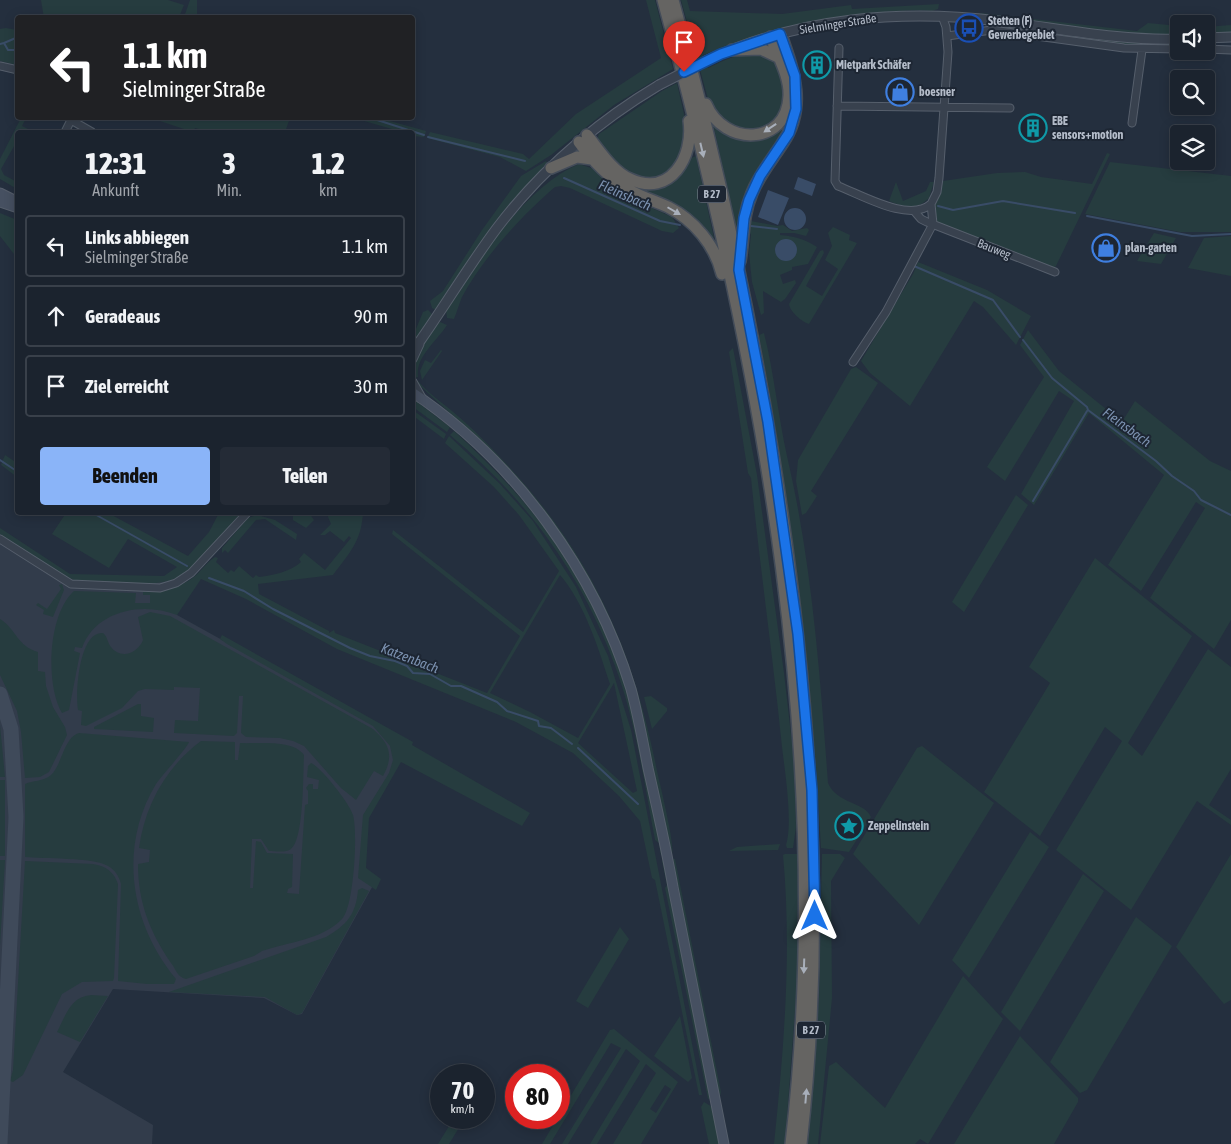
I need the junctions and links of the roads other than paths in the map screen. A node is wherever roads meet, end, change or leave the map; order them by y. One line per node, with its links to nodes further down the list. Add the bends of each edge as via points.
1 (663, 0): 18 (highway, B 27)
2 (673, 0): 19 (highway, B 27)
3 (942, 16): 4 (street, Sielminger Straße, via 867,19); 5 (street); 8 (street, Sielminger Straße, via 1103,35)
4 (776, 36): 12 (street, Sielminger Straße); 15 (highway); 36 (highway, via 795,76 796,109 789,133 760,176 749,200)
5 (947, 36): 13 (street, via 992,30); 21 (street)
6 (1231, 37): 7 (street)
7 (1215, 38)
8 (1170, 39)
9 (839, 48): 20 (street, Sielminger Straße)
10 (1170, 49): 13 (street)
11 (1215, 49): 14 (street)
12 (732, 50): 15 (highway, via 761,49); 26 (street, Sielminger Straße, bridge, via 659,85)
13 (1142, 50): 24 (street)
14 (1231, 50)
15 (778, 57): 19 (highway, one-way to 19, via 788,85 789,102 782,117 765,132 744,135 727,130 713,118)
16 (0, 66): 17 (street)
17 (15, 69)
18 (686, 85): 26 (highway, via 684,101 690,144 682,165 668,178 649,183 630,179); 38 (highway, B 27, one-way to 38)
19 (698, 93): 36 (highway, B 27)
20 (837, 106): 21 (street); 34 (street, Sielminger Straße, via 835,177 838,186)
21 (944, 108): 22 (street); 32 (street, via 939,178)
22 (1010, 108)
23 (74, 120): 25 (street)
24 (1132, 123)
25 (89, 130)
26 (583, 139): 27 (highway); 28 (street, Sielminger Straße)
27 (592, 159): 28 (highway, via 577,157); 38 (highway, one-way to 38, via 623,186 674,211 696,228 718,261 725,285)
28 (551, 168): 39 (street, Sielminger Straße, via 498,227)
29 (0, 194): 30 (main road)
30 (15, 201)
31 (0, 202): 33 (main road)
32 (931, 204): 34 (street); 35 (street)
33 (15, 207)
34 (914, 212): 35 (street, Bauweg, via 920,220)
35 (933, 224): 37 (street, Bauweg); 42 (street, via 886,312)
36 (739, 270): 50 (highway, B 27, one-way to 36, via 809,1065 814,956 810,758 783,518)
37 (1055, 272)
38 (735, 303): 49 (highway, B 27, one-way to 49, via 777,546 801,773 804,946)
39 (420, 341): 40 (street); 41 (street)
40 (415, 346)
41 (415, 352)
42 (853, 362)
43 (415, 387): 45 (street)
44 (415, 394): 45 (main road)
45 (421, 398): 48 (main road, via 484,452 543,518 584,577 619,657 631,690 666,848)
46 (245, 515): 47 (street, via 191,573 160,588 71,584)
47 (0, 538)
48 (724, 1144)
49 (791, 1144)
50 (801, 1144)

